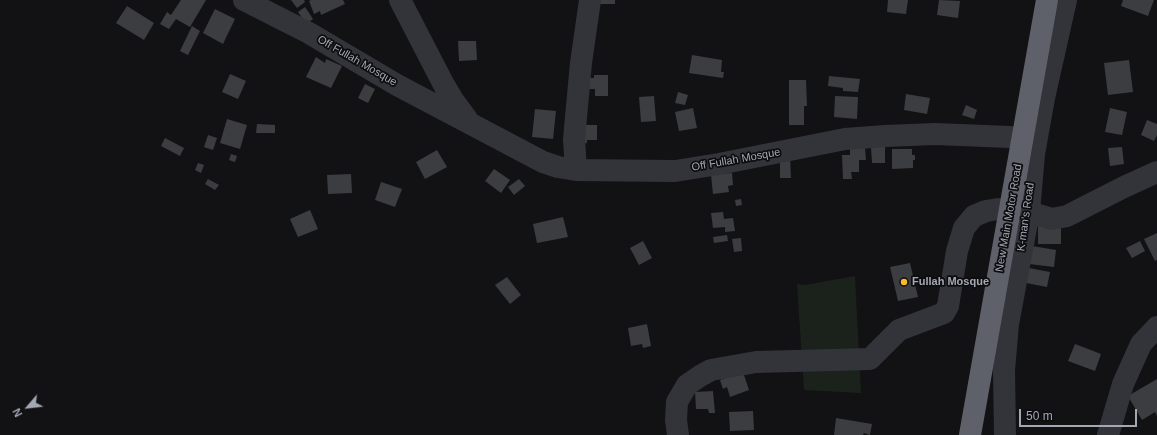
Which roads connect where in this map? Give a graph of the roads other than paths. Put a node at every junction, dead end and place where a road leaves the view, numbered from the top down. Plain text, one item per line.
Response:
1 (244, 0) edge
2 (400, 0) edge
3 (590, 0) edge
4 (1032, 0) edge
5 (1047, 0) edge
6 (1066, 0) edge
7 (1047, 45) junction
8 (471, 123) junction
9 (1010, 137) junction
10 (576, 170) junction
11 (1157, 172) edge
12 (1012, 211) junction
13 (1157, 327) edge
14 (678, 435) edge
15 (956, 435) edge
16 (970, 435) edge
17 (1005, 435) edge
18 (1108, 435) edge

1 - 8 street, Off Fullah Mosque
2 - 8 street, Off Fullah Mosque
3 - 10 street
4 - 9 highway, New Main Motor Road
5 - 7 highway, New Main Motor Road
6 - 7 street
7 - 12 highway, New Main Motor Road
8 - 10 street, Off Fullah Mosque
9 - 10 street, Off Fullah Mosque
9 - 12 highway, New Main Motor Road
11 - 12 street
12 - 14 street
12 - 15 highway, New Main Motor Road
12 - 16 highway, New Main Motor Road
12 - 17 street, K-man's Road
13 - 18 street

